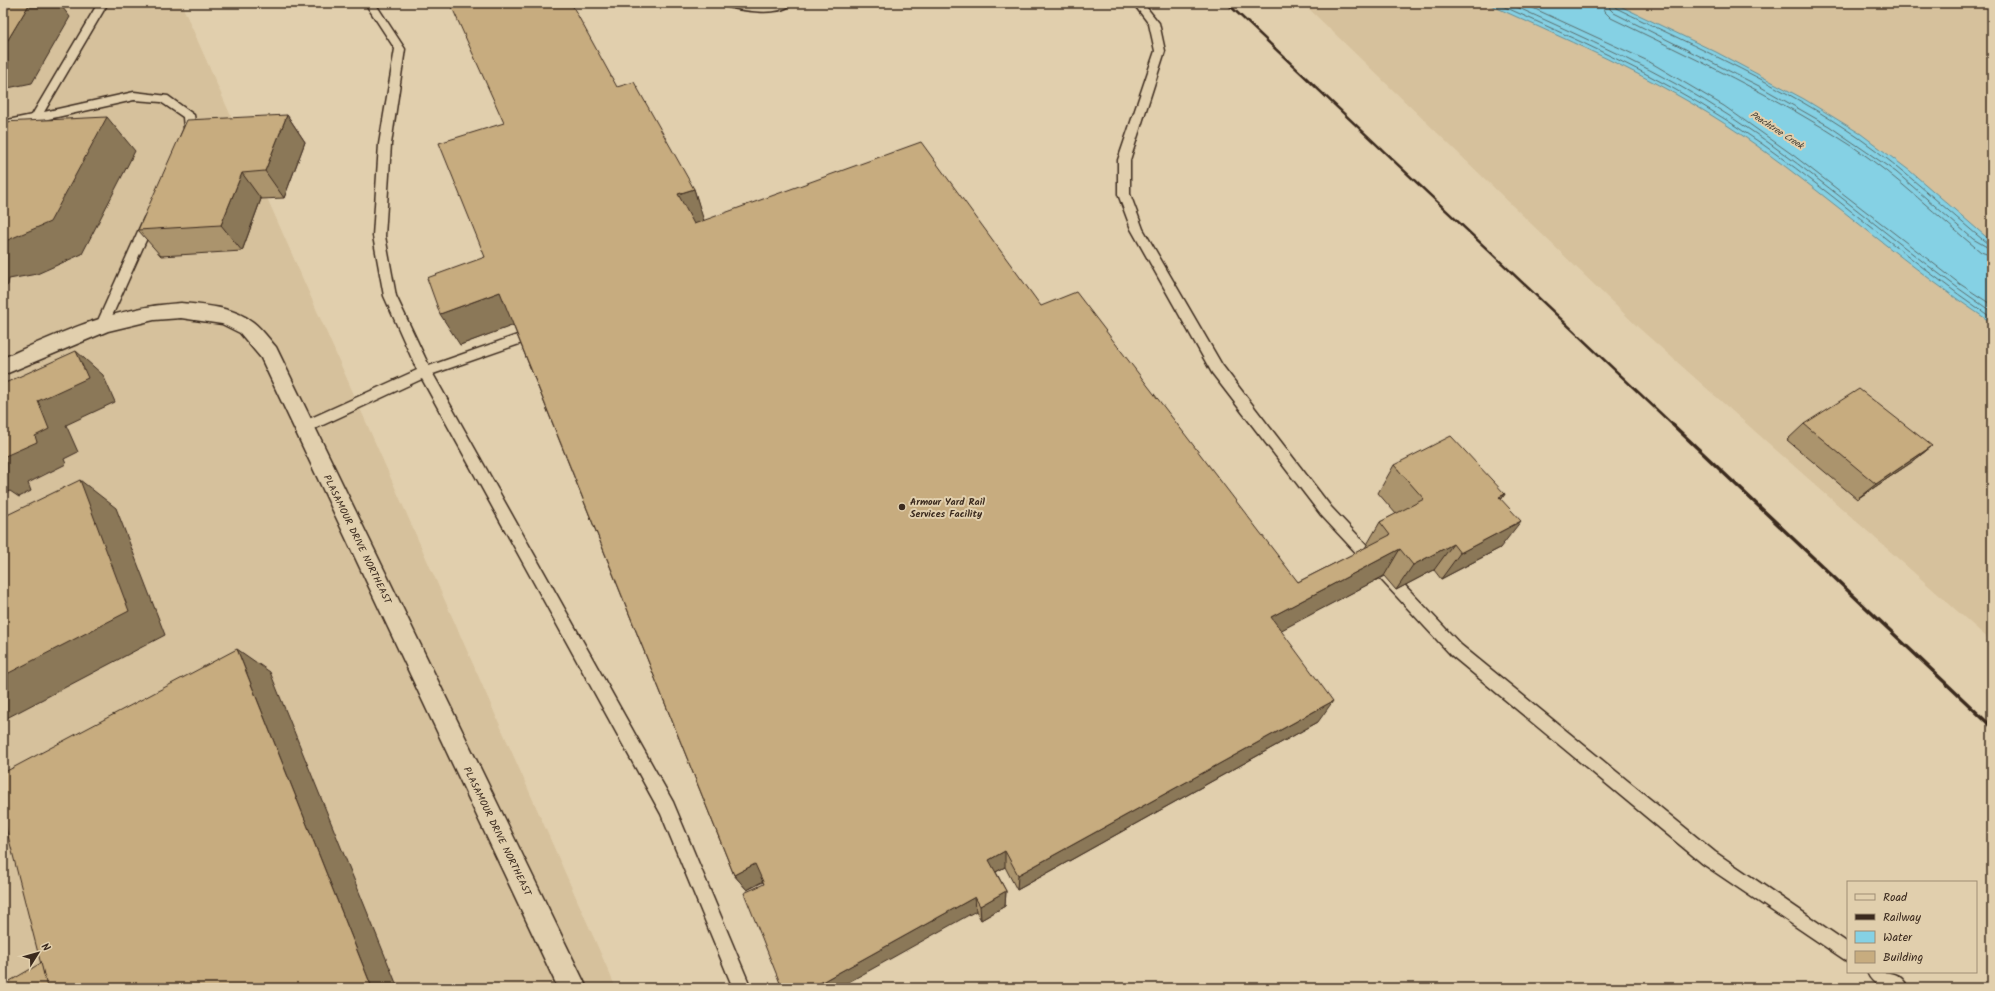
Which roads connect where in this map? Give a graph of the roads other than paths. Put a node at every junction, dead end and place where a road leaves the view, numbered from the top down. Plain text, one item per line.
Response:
1 (103, 3) edge
2 (370, 3) edge
3 (725, 3) edge
4 (788, 3) edge
5 (1138, 3) edge
6 (36, 117) junction
7 (3, 125) edge
8 (180, 151) edge
9 (154, 208) edge
10 (102, 325) junction
11 (523, 338) edge
12 (3, 367) edge
13 (425, 372) junction
14 (305, 427) junction
15 (1847, 952) edge
16 (1877, 973) edge
17 (573, 988) edge
18 (742, 988) edge
19 (1899, 988) edge

1 - 6 lane
2 - 13 lane
3 - 4 lane
5 - 15 lane
6 - 7 lane
6 - 8 lane
9 - 10 lane
10 - 12 street, PLASAMOUR DRIVE NORTHEAST
10 - 14 street, PLASAMOUR DRIVE NORTHEAST
11 - 13 lane
13 - 14 lane
13 - 18 lane
14 - 17 street, PLASAMOUR DRIVE NORTHEAST
16 - 19 lane

